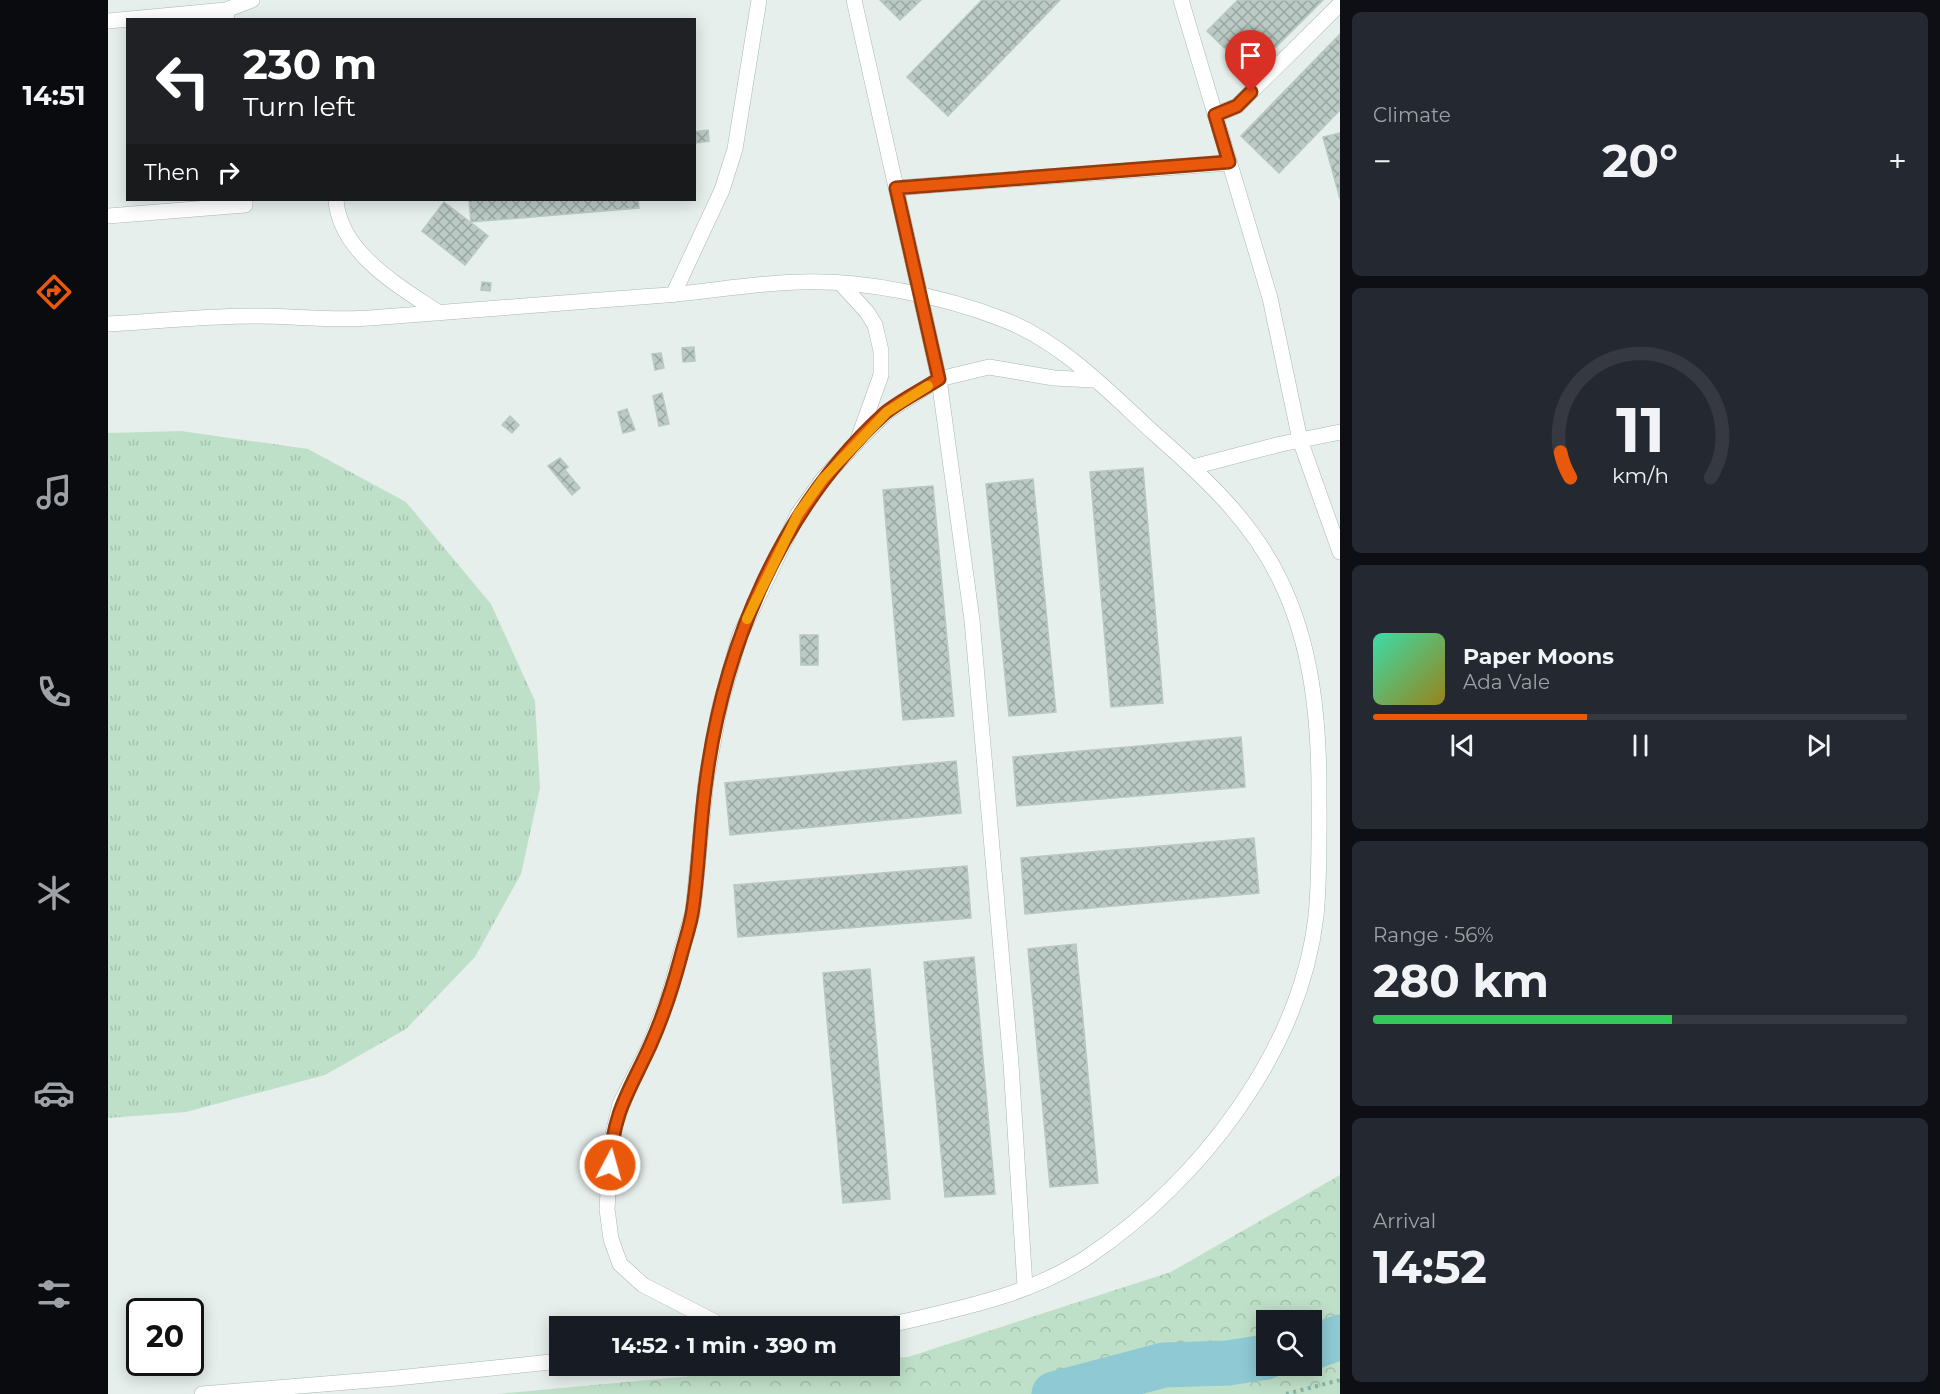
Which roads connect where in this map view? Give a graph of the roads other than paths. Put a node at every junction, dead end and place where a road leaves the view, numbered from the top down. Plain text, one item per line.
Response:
1 (252, 0) edge
2 (759, 0) edge
3 (854, 0) edge
4 (1183, 1) edge
5 (1340, 4) edge
6 (200, 6) edge
7 (226, 14) edge
8 (126, 18) edge
9 (126, 18) edge
10 (108, 21) edge
11 (1215, 115) junction
12 (1229, 162) junction
13 (896, 188) junction
14 (245, 201) edge
15 (336, 201) edge
16 (108, 216) edge
17 (842, 285) junction
18 (673, 295) junction
19 (919, 297) junction
20 (439, 313) junction
21 (108, 324) edge
22 (939, 379) junction
23 (1093, 380) junction
24 (1340, 432) edge
25 (1300, 440) junction
26 (857, 442) junction
27 (1193, 467) junction
28 (1340, 552) edge
29 (1025, 1287) junction
30 (703, 1316) edge
31 (900, 1322) edge
32 (549, 1362) edge
33 (202, 1394) edge

1 - 7 lane
2 - 18 lane
3 - 13 lane
4 - 11 lane
5 - 11 lane
6 - 7 lane
6 - 8 lane
9 - 10 lane
11 - 12 lane
12 - 13 lane
12 - 25 lane
13 - 19 lane
14 - 16 lane
15 - 20 lane
17 - 18 lane
17 - 19 lane
17 - 26 lane
18 - 20 lane
19 - 22 lane
19 - 23 lane
20 - 21 lane
22 - 23 lane
22 - 26 lane
22 - 29 lane
23 - 27 lane
24 - 25 lane
25 - 27 lane
25 - 28 lane
26 - 30 lane
27 - 29 lane
29 - 31 lane
32 - 33 lane

